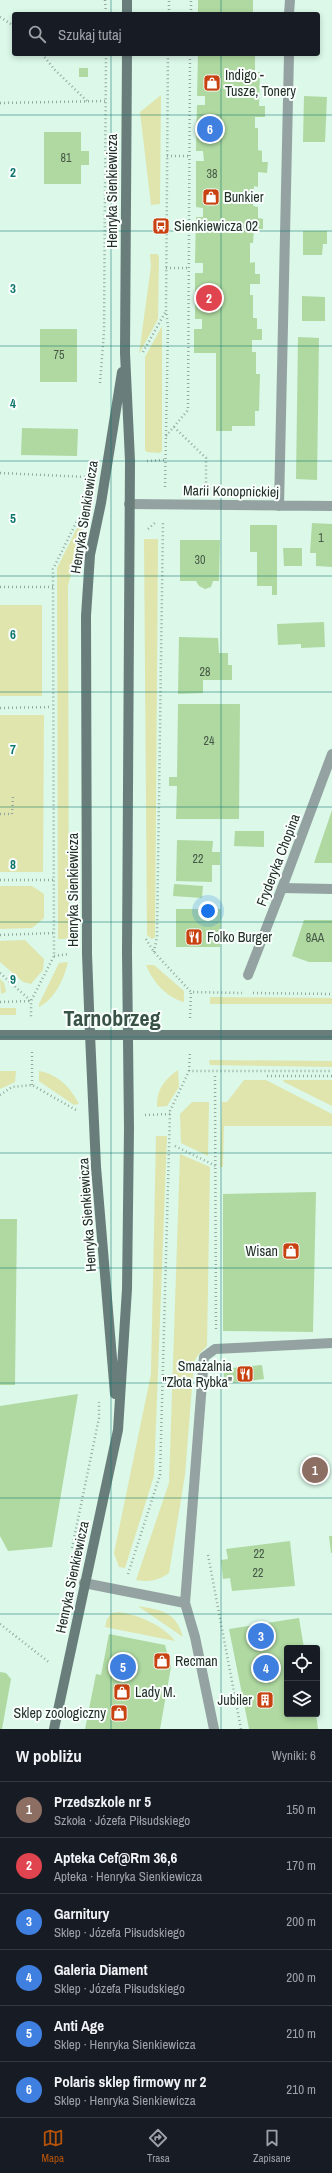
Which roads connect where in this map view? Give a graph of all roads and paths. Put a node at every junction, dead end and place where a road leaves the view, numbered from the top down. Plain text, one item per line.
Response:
1 (105, 0) edge
2 (127, 0) edge
3 (169, 0) edge
4 (191, 0) edge
5 (290, 0) edge
6 (106, 12) edge
7 (127, 12) edge
8 (169, 12) edge
9 (191, 12) edge
10 (289, 12) edge
11 (0, 17) edge
12 (12, 25) edge
13 (44, 56) edge
14 (106, 56) edge
15 (127, 56) edge
16 (168, 56) edge
17 (190, 56) edge
18 (289, 56) edge
19 (87, 101) junction
20 (106, 101) junction
21 (0, 103) edge
22 (167, 156) junction
23 (190, 156) junction
24 (166, 268) junction
25 (189, 268) junction
26 (125, 353) junction
27 (100, 384) dead end
28 (174, 427) junction
29 (166, 437) junction
30 (165, 460) junction
31 (141, 461) dead end
32 (0, 473) edge
33 (92, 478) dead end
34 (206, 491) dead end
35 (165, 492) dead end
36 (129, 504) junction
37 (279, 506) junction
38 (332, 506) edge
39 (81, 512) dead end
40 (163, 517) dead end
41 (0, 587) edge
42 (53, 588) junction
43 (52, 707) junction
44 (0, 708) edge
45 (332, 754) edge
46 (13, 796) dead end
47 (0, 814) edge
48 (0, 880) edge
49 (53, 880) junction
50 (282, 888) junction
51 (332, 889) edge
52 (53, 933) junction
53 (0, 935) edge
54 (147, 952) dead end
55 (70, 954) dead end
56 (54, 956) junction
57 (0, 973) edge
58 (248, 975) dead end
59 (191, 992) dead end
60 (30, 1001) junction
61 (0, 1002) edge
62 (190, 1006) dead end
63 (31, 1014) dead end
64 (90, 1034) junction
65 (129, 1034) junction
66 (0, 1035) edge
67 (332, 1035) edge
68 (189, 1060) dead end
69 (32, 1070) dead end
70 (189, 1071) junction
71 (332, 1071) edge
72 (267, 1076) dead end
73 (332, 1076) edge
74 (32, 1085) junction
75 (0, 1095) edge
76 (81, 1113) dead end
77 (154, 1114) dead end
78 (170, 1114) junction
79 (175, 1146) dead end
80 (216, 1166) dead end
81 (332, 1343) edge
82 (99, 1394) dead end
83 (118, 1430) junction
84 (71, 1555) dead end
85 (84, 1583) junction
86 (122, 1590) junction
87 (185, 1603) junction
88 (0, 1624) edge
89 (51, 1655) dead end
90 (49, 1662) junction
91 (65, 1674) junction
92 (54, 1729) edge
93 (214, 1729) edge

1 - 6 path
2 - 7 street
3 - 8 path
4 - 9 path
5 - 10 street
11 - 12 path
13 - 19 path
14 - 20 path
15 - 26 street, Henryka Sienkiewicza
16 - 22 path
17 - 23 path
18 - 37 street
19 - 20 path
19 - 21 path
20 - 27 path
22 - 23 path
22 - 24 path
23 - 25 path
24 - 25 path
24 - 29 path
25 - 28 path
26 - 36 street, Henryka Sienkiewicza
26 - 64 street, Henryka Sienkiewicza
28 - 29 path
28 - 34 path
29 - 30 path
30 - 31 path
30 - 35 path
32 - 33 path
36 - 37 street, Marii Konopnickiej
36 - 65 street, Henryka Sienkiewicza
37 - 38 street, Marii Konopnickiej
39 - 42 path
40 - 54 path
41 - 42 path
42 - 43 path
43 - 44 path
43 - 49 path
45 - 50 street, Fryderyka Chopina
46 - 47 path
48 - 49 path
49 - 52 path
50 - 51 street
50 - 58 street, Fryderyka Chopina
52 - 53 path
52 - 56 path
55 - 56 path
56 - 60 path
57 - 60 path
59 - 62 path
60 - 61 path
60 - 63 path
64 - 65 street
64 - 66 street
64 - 83 street, Henryka Sienkiewicza
65 - 67 street
65 - 83 street, Henryka Sienkiewicza
68 - 70 path
69 - 74 path
70 - 71 path
70 - 78 path
72 - 73 path
74 - 75 path
74 - 76 path
77 - 78 path
78 - 86 path
79 - 80 path
81 - 87 street
82 - 84 path
83 - 85 street, Henryka Sienkiewicza
85 - 86 street
85 - 91 street, Henryka Sienkiewicza
86 - 87 street
87 - 93 street
88 - 90 path
89 - 90 path
90 - 91 path
91 - 92 street, Henryka Sienkiewicza

